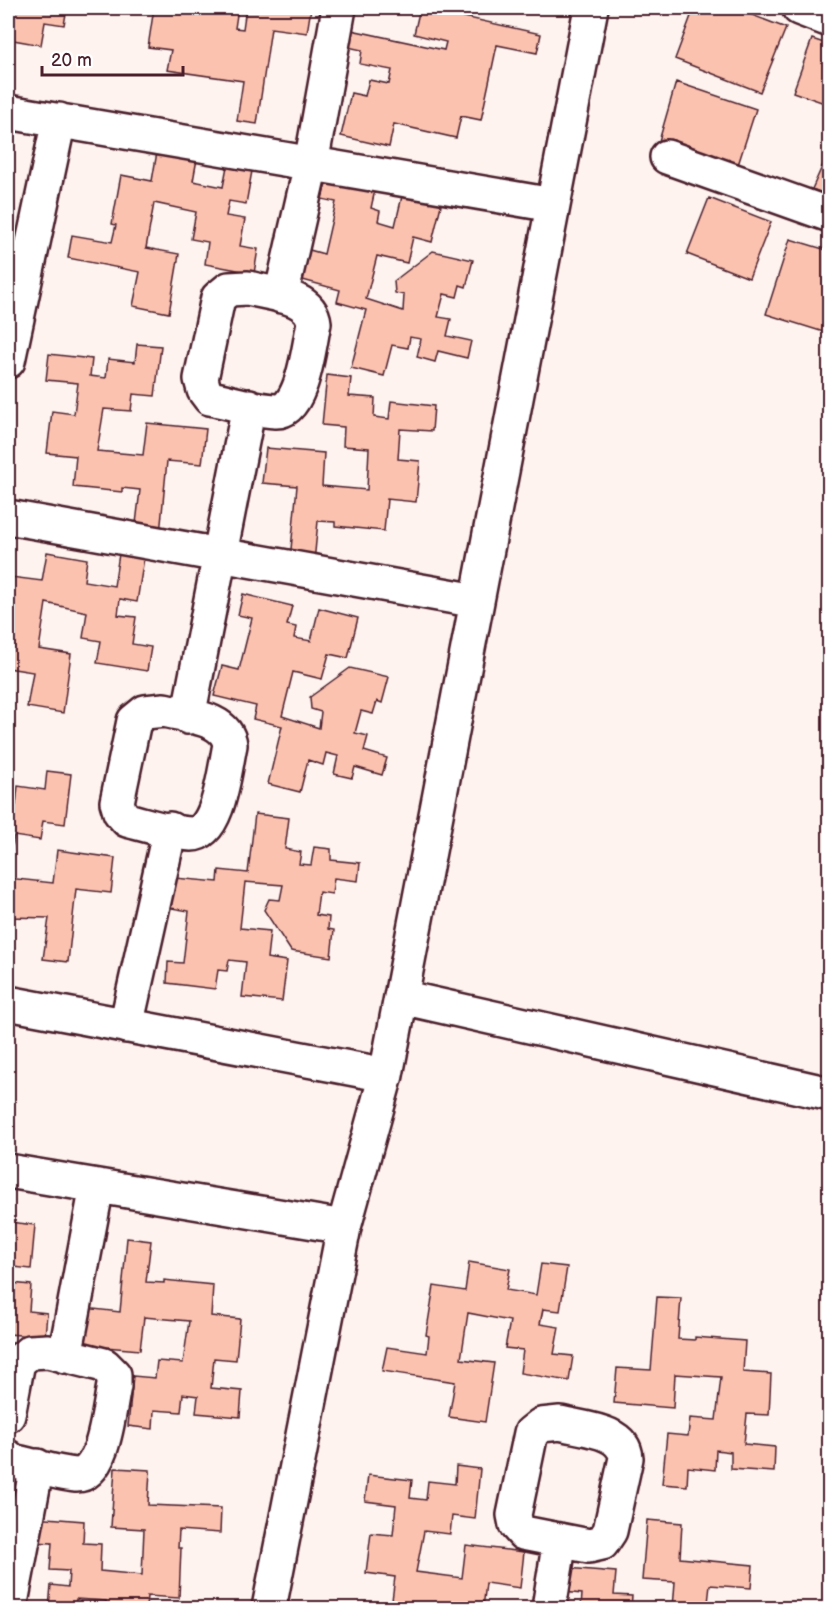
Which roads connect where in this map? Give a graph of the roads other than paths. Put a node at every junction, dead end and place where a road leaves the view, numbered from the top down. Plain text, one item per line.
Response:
1 (339, 8) edge
2 (591, 8) edge
3 (799, 8) edge
4 (830, 20) edge
5 (8, 112) edge
6 (58, 120) junction
7 (667, 157) dead end
8 (311, 164) junction
9 (553, 205) junction
10 (830, 215) edge
11 (281, 296) junction
12 (8, 362) edge
13 (249, 406) junction
14 (8, 517) edge
15 (222, 556) junction
16 (477, 601) junction
17 (188, 717) junction
18 (170, 829) junction
19 (401, 997) junction
20 (8, 1004) edge
21 (126, 1026) junction
22 (386, 1075) junction
23 (830, 1094) edge
24 (8, 1171) edge
25 (97, 1186) junction
26 (344, 1227) junction
27 (65, 1356) junction
28 (8, 1415) edge
29 (22, 1462) edge
30 (560, 1540) dead end
31 (10, 1608) edge
32 (269, 1608) edge
33 (549, 1608) edge

1 - 8 street
2 - 9 street
3 - 4 street
5 - 6 street
6 - 8 street
6 - 12 street
7 - 10 street
8 - 9 street
8 - 11 street
9 - 16 street
11 - 13 street
11 - 13 street
13 - 15 street
14 - 15 street
15 - 16 street
15 - 17 street
16 - 19 street
17 - 18 street
17 - 18 street
18 - 21 street
19 - 22 street
19 - 23 street
20 - 21 street
21 - 22 street
22 - 26 street
24 - 25 street
25 - 26 street
25 - 27 street
26 - 32 street
27 - 28 street
27 - 29 street
29 - 31 street
30 - 33 street

